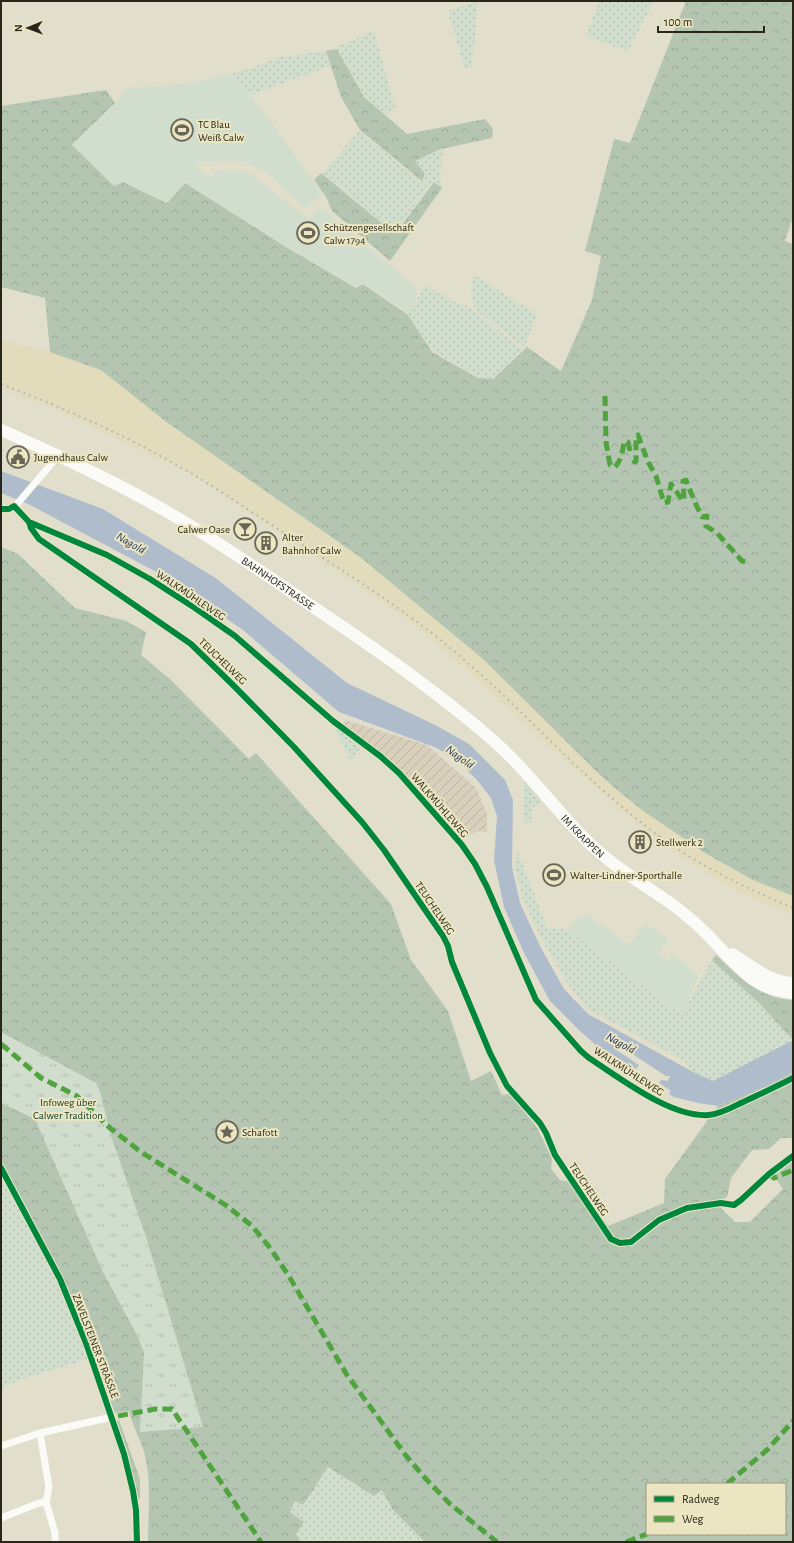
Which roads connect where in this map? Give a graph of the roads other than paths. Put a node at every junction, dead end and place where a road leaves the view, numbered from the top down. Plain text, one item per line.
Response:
1 (1, 430) edge
2 (59, 455) junction
3 (16, 505) junction
4 (1, 509) edge
5 (29, 522) junction
6 (528, 776) joint
7 (721, 948) junction
8 (793, 983) edge
9 (793, 994) edge
10 (793, 1078) edge
11 (793, 1156) edge
12 (1, 1168) edge
13 (112, 1417) junction
14 (40, 1433) junction
15 (1, 1446) edge
16 (46, 1502) junction
17 (1, 1518) edge
18 (55, 1542) edge
19 (137, 1542) edge

1 - 2 main road, BAHNHOFSTRASSE
2 - 3 street
2 - 6 main road, BAHNHOFSTRASSE
3 - 4 street
3 - 5 street, WALKMÜHLEWEG
5 - 10 street, WALKMÜHLEWEG
5 - 11 street, TEUCHELWEG
6 - 7 main road, IM KRAPPEN
7 - 8 main road, IM KRAPPEN
7 - 9 main road, IM KRAPPEN
12 - 13 street, ZAVELSTEINER STRÄSSLE
13 - 14 street
13 - 19 street, ZAVELSTEINER STRÄSSLE
14 - 15 street
14 - 16 street
16 - 17 street
16 - 18 street

